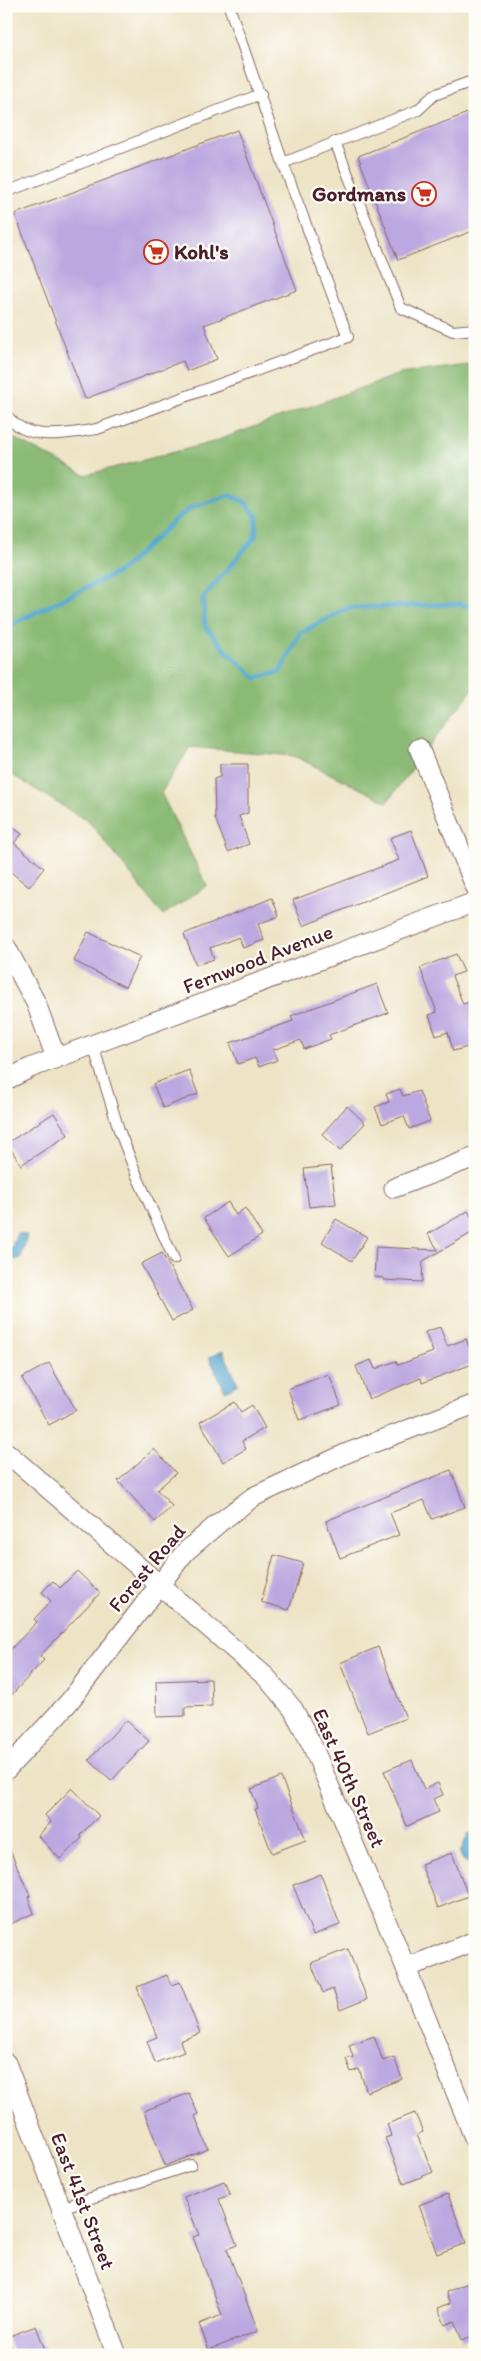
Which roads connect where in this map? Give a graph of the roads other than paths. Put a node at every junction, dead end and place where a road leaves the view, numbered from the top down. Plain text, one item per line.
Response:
1 (229, 6) edge
2 (475, 80) edge
3 (261, 94) junction
4 (335, 142) junction
5 (283, 163) junction
6 (6, 192) edge
7 (475, 329) edge
8 (6, 414) edge
9 (419, 748) dead end
10 (475, 886) edge
11 (475, 902) edge
12 (6, 947) edge
13 (94, 1045) junction
14 (56, 1058) junction
15 (6, 1080) edge
16 (475, 1157) edge
17 (394, 1188) dead end
18 (174, 1259) dead end
19 (475, 1404) edge
20 (6, 1452) edge
21 (159, 1585) junction
22 (6, 1770) edge
23 (475, 1941) edge
24 (406, 1968) junction
25 (6, 2064) edge
26 (475, 2140) edge
27 (191, 2165) dead end
28 (62, 2208) junction
29 (117, 2355) edge

1 - 3 lane
2 - 4 lane
3 - 5 lane
3 - 6 lane
4 - 5 lane
4 - 7 lane
5 - 8 lane
9 - 10 street
11 - 13 street, Fernwood Avenue
12 - 14 street
13 - 14 street, Fernwood Avenue
13 - 18 lane
14 - 15 street
16 - 17 street
19 - 21 street, Forest Road
20 - 21 street, East 40th Street
21 - 22 street, Forest Road
21 - 24 street, East 40th Street
23 - 24 street
24 - 26 street, East 40th Street
25 - 28 street, East 41st Street
27 - 28 lane
28 - 29 street, East 41st Street

